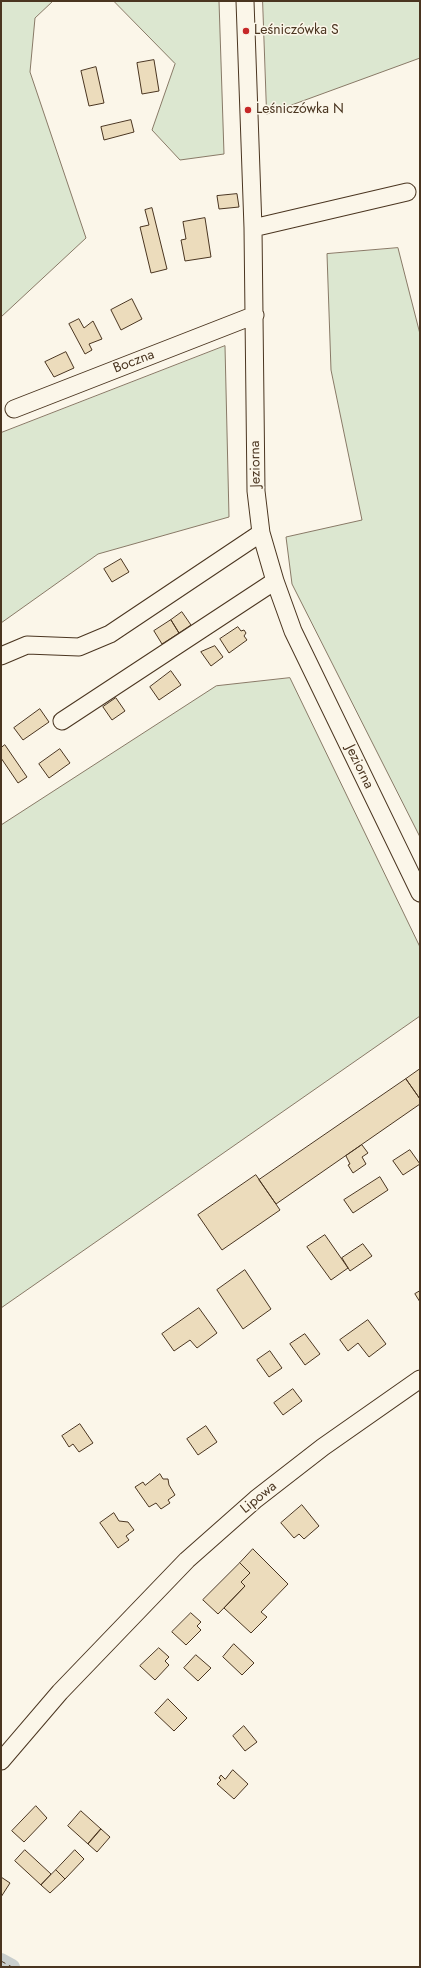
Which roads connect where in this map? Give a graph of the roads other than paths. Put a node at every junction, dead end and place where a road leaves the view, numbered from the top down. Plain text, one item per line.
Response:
1 (245, 1) edge
2 (407, 192) dead end
3 (253, 228) junction
4 (255, 316) junction
5 (14, 409) dead end
6 (261, 533) junction
7 (275, 581) junction
8 (1, 656) edge
9 (62, 721) dead end
10 (420, 893) edge
11 (420, 1379) edge
12 (1, 1761) edge

1 - 3 street, Jeziorna
2 - 3 street
3 - 4 street, Jeziorna
4 - 5 street, Boczna
4 - 6 street, Jeziorna
6 - 7 street, Jeziorna
6 - 8 street
7 - 9 street
7 - 10 street, Jeziorna
11 - 12 street, Lipowa

